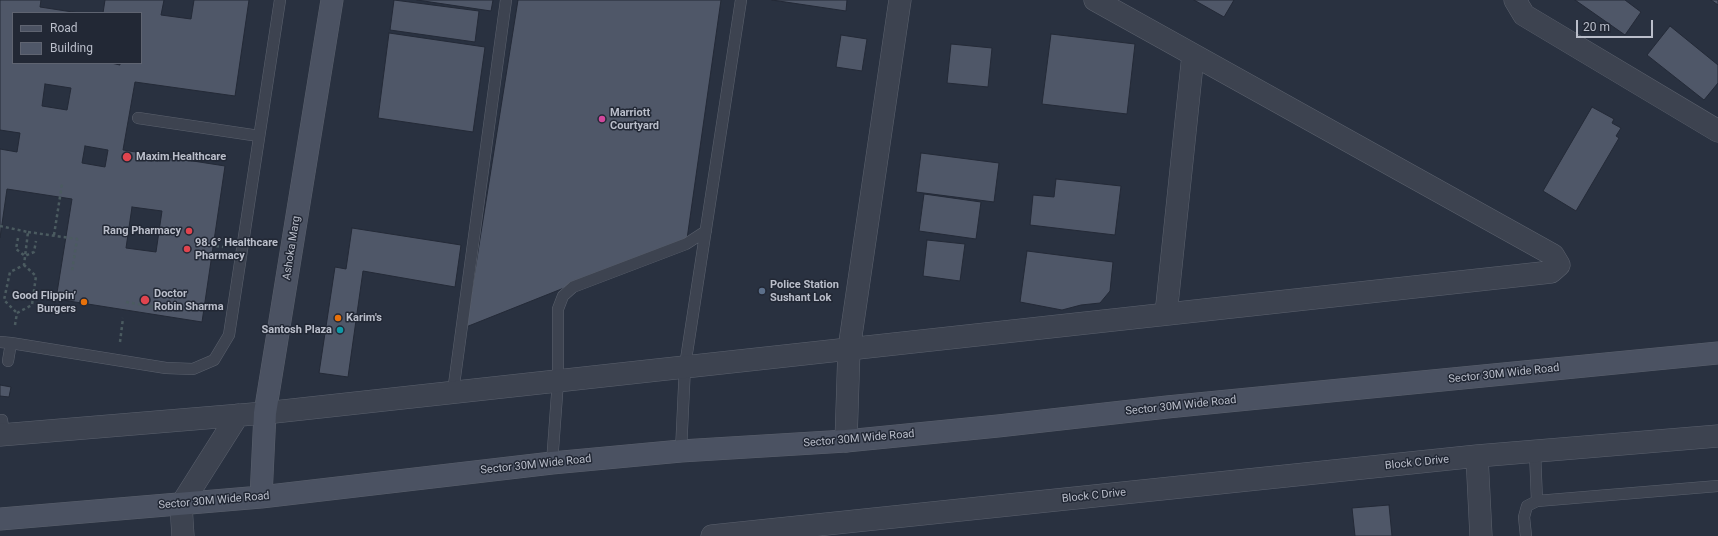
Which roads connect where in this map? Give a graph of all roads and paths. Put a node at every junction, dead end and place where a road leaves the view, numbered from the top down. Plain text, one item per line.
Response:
1 (280, 0) edge
2 (332, 0) edge
3 (506, 0) edge
4 (741, 0) edge
5 (900, 0) edge
6 (1094, 0) edge
7 (1515, 0) edge
8 (1193, 54) junction
9 (138, 118) dead end
10 (1718, 130) edge
11 (259, 136) junction
12 (62, 184) dead end
13 (0, 226) edge
14 (706, 231) junction
15 (28, 232) junction
16 (54, 235) junction
17 (18, 238) dead end
18 (36, 241) dead end
19 (216, 246) dead end
20 (226, 247) dead end
21 (25, 256) junction
22 (24, 265) junction
23 (72, 271) dead end
24 (126, 302) dead end
25 (172, 310) dead end
26 (17, 313) junction
27 (1166, 314) junction
28 (123, 318) dead end
29 (15, 327) dead end
30 (6, 342) edge
31 (119, 343) dead end
32 (849, 349) junction
33 (1718, 353) edge
34 (8, 361) dead end
35 (685, 366) junction
36 (558, 380) junction
37 (453, 392) junction
38 (265, 413) junction
39 (238, 415) junction
40 (2, 430) edge
41 (1718, 436) edge
42 (846, 441) junction
43 (681, 451) junction
44 (1535, 452) junction
45 (1477, 456) junction
46 (552, 463) junction
47 (1718, 486) edge
48 (261, 497) junction
49 (1537, 501) junction
50 (181, 505) junction
51 (0, 519) edge
52 (183, 536) edge
53 (712, 536) edge
54 (1481, 536) edge
55 (1526, 536) edge

1 - 11 lane
2 - 38 main road, Ashoka Marg
3 - 37 lane
4 - 14 lane
5 - 32 street
6 - 8 street
7 - 10 street
8 - 27 street
8 - 27 street
9 - 11 lane
11 - 30 lane
12 - 16 path
13 - 15 path
14 - 35 lane
14 - 36 lane
15 - 16 path
15 - 21 path
16 - 23 path
17 - 21 path
18 - 21 path
19 - 20 path
21 - 22 path
22 - 26 path
22 - 26 path
24 - 25 path
26 - 29 path
27 - 32 street
28 - 31 path
30 - 34 lane
32 - 35 street
32 - 42 street
33 - 42 main road, Sector 30M Wide Road
35 - 36 street
35 - 43 lane
36 - 37 street
36 - 46 lane
37 - 38 street
38 - 39 street
38 - 48 main road, Ashoka Marg
39 - 40 street
39 - 50 street
41 - 44 street, Block C Drive
42 - 43 main road, Sector 30M Wide Road
43 - 46 main road, Sector 30M Wide Road
44 - 45 street, Block C Drive
44 - 49 lane
45 - 53 street, Block C Drive
45 - 54 street
46 - 48 main road, Sector 30M Wide Road
47 - 49 lane
48 - 50 main road, Sector 30M Wide Road
49 - 55 lane
50 - 51 main road, Sector 30M Wide Road
50 - 52 street

